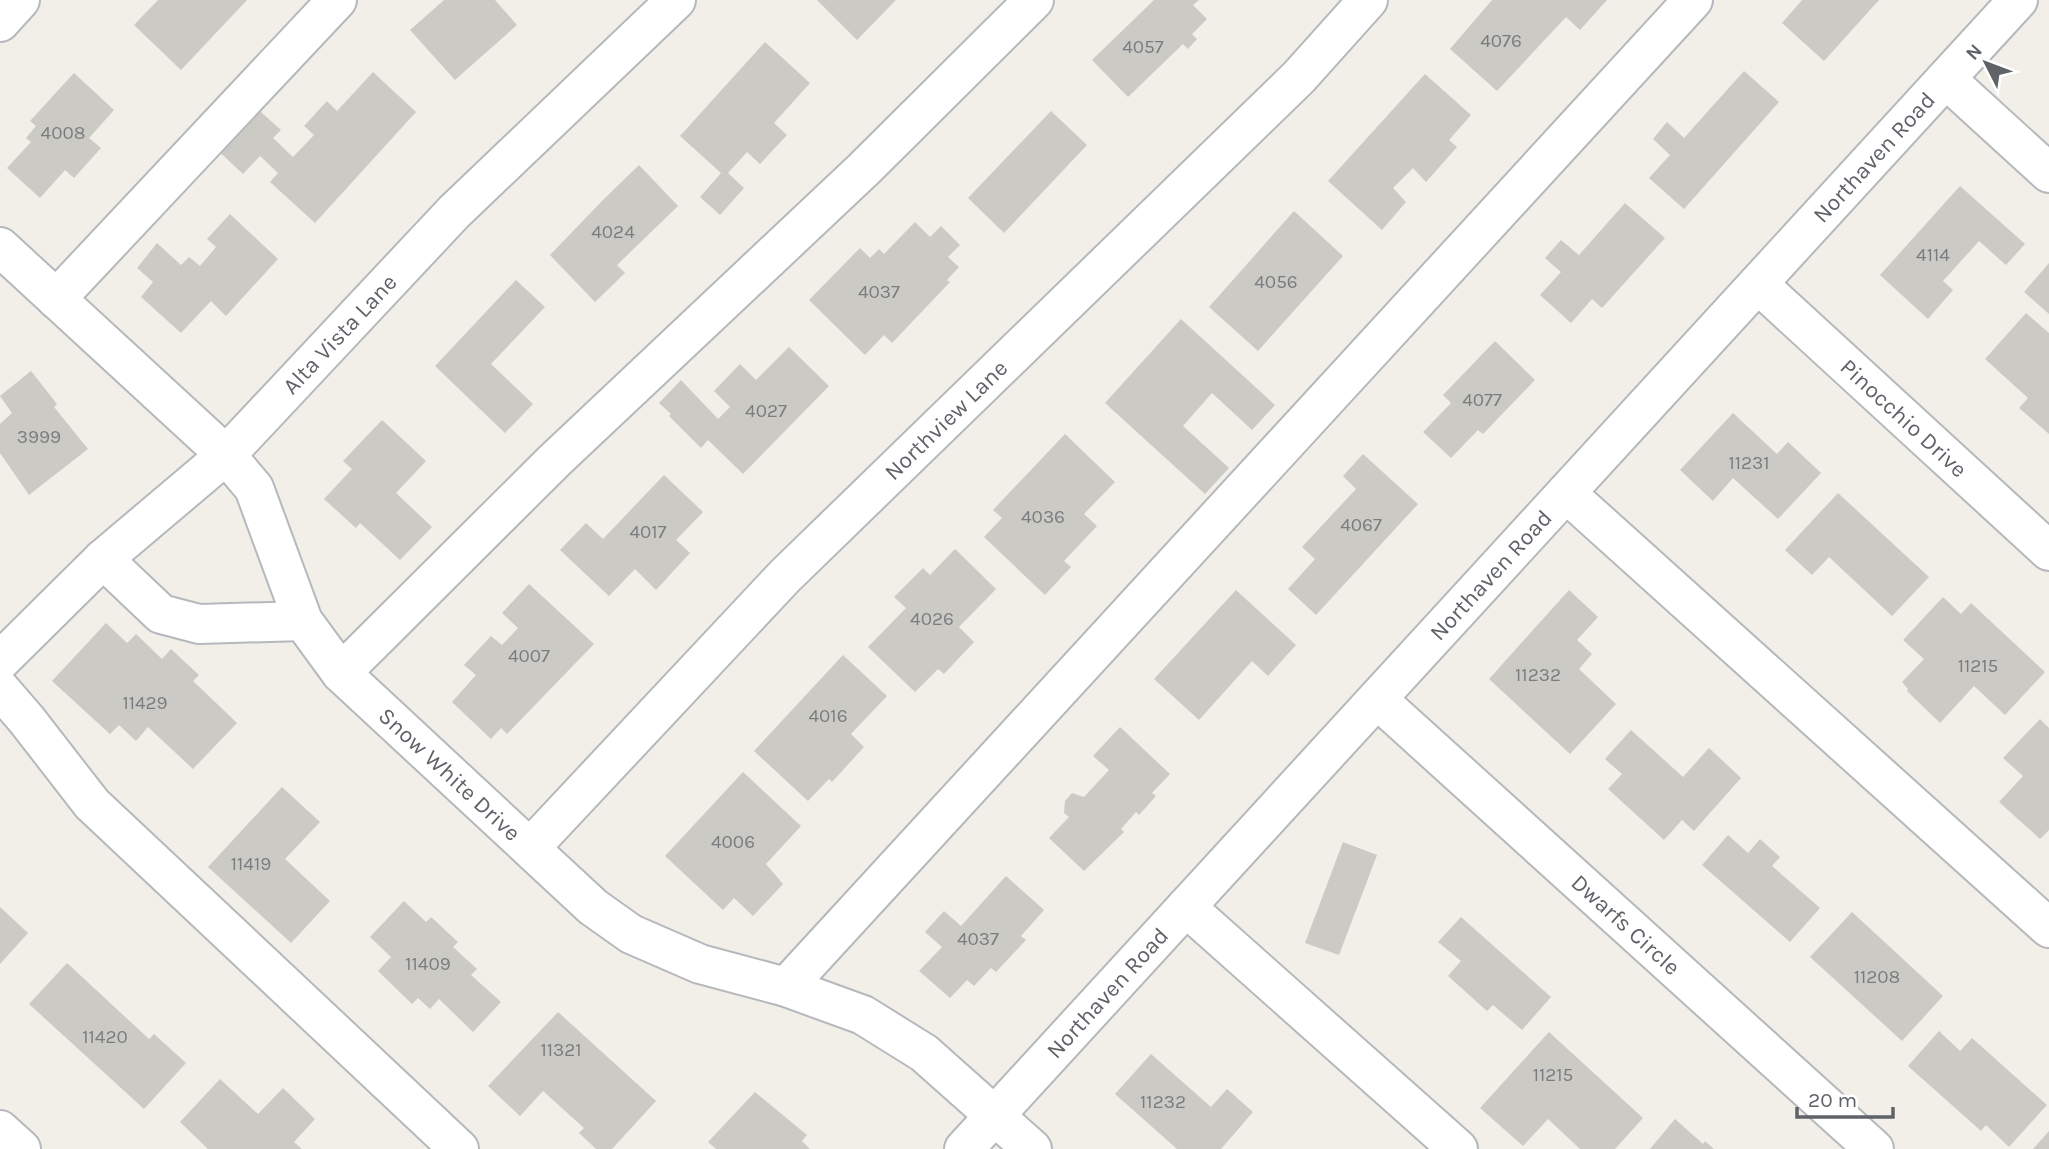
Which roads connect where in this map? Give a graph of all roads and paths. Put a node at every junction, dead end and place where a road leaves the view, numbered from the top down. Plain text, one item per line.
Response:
1 (20, 0) edge
2 (337, 0) edge
3 (676, 0) edge
4 (1034, 0) edge
5 (1368, 0) edge
6 (1692, 0) edge
7 (2018, 0) edge
8 (0, 22) edge
9 (1946, 79) junction
10 (2049, 173) edge
11 (8, 270) edge
12 (1758, 284) junction
13 (57, 299) junction
14 (226, 455) junction
15 (1566, 494) junction
16 (2049, 551) edge
17 (103, 559) junction
18 (303, 621) junction
19 (0, 661) edge
20 (341, 673) junction
21 (0, 689) edge
22 (1377, 699) junction
23 (530, 848) junction
24 (1186, 907) junction
25 (2049, 929) edge
26 (786, 987) junction
27 (995, 1115) junction
28 (0, 1130) edge
29 (21, 1149) edge
30 (459, 1149) edge
31 (964, 1149) edge
32 (1032, 1149) edge
33 (1458, 1149) edge
34 (1874, 1149) edge

1 - 8 street
2 - 13 street
3 - 14 street, Alta Vista Lane
4 - 20 street
5 - 23 street, Northview Lane
6 - 26 street
7 - 9 street, Northaven Road
9 - 10 street
9 - 12 street, Northaven Road
11 - 13 street, Snow White Drive
12 - 15 street, Northaven Road
12 - 16 street, Pinocchio Drive
13 - 14 street, Snow White Drive
14 - 17 street, Alta Vista Lane
14 - 18 street, Snow White Drive
15 - 22 street, Northaven Road
15 - 25 street
17 - 18 street
17 - 19 street, Alta Vista Lane
18 - 20 street, Snow White Drive
20 - 23 street, Snow White Drive
21 - 30 street
22 - 24 street, Northaven Road
22 - 34 street, Dwarfs Circle
23 - 26 street, Snow White Drive
24 - 27 street, Northaven Road
24 - 33 street
26 - 27 street, Snow White Drive
27 - 31 street, Northaven Road
27 - 32 street, Snow White Drive
28 - 29 street

